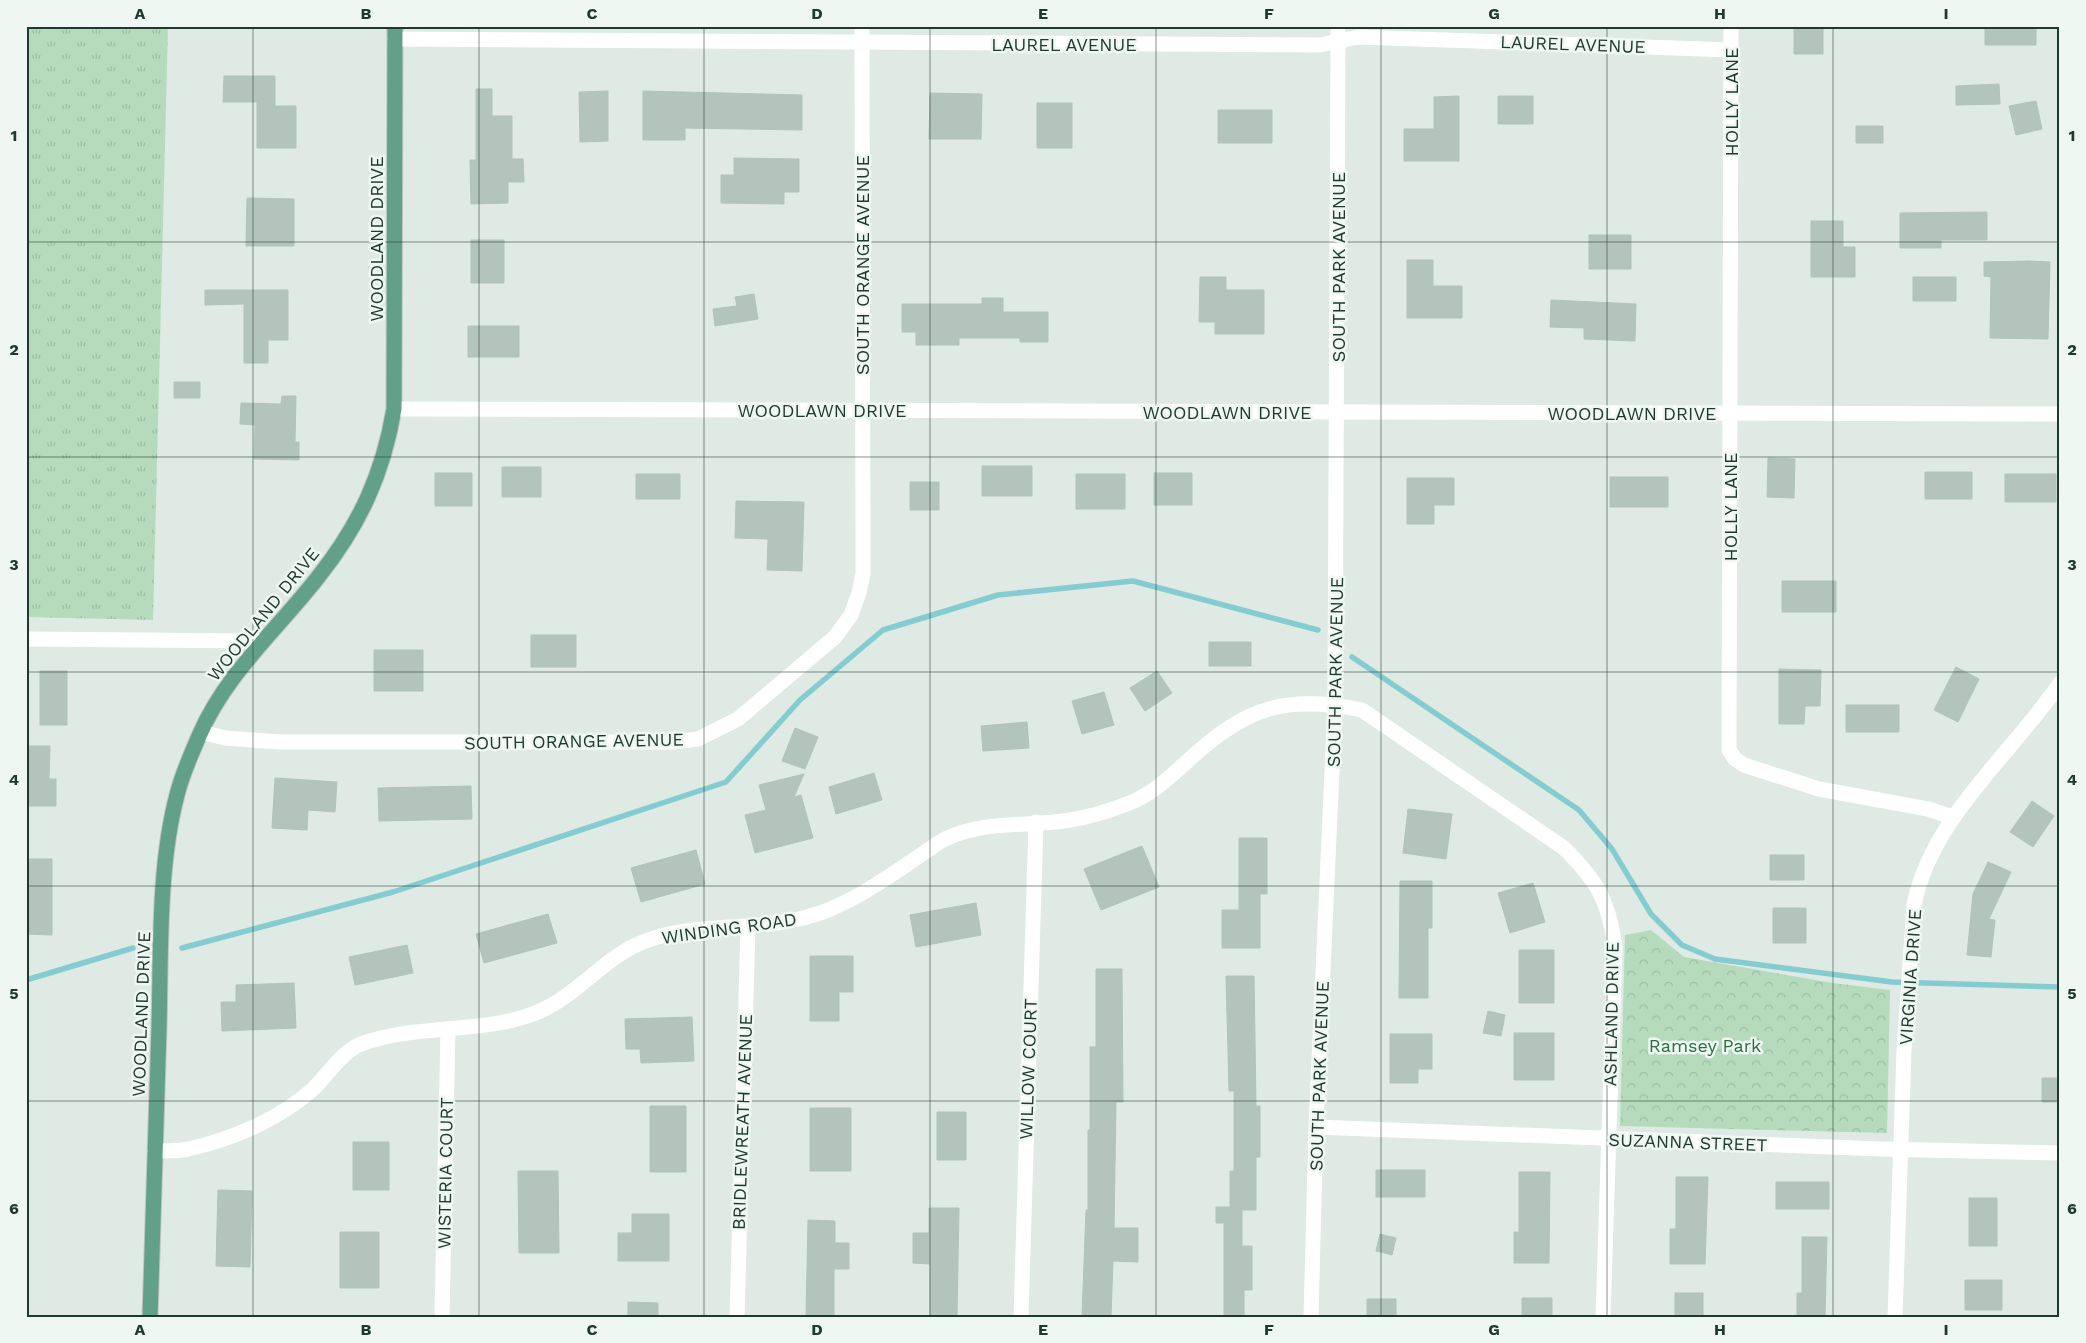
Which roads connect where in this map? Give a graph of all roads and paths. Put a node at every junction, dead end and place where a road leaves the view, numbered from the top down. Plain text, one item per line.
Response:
1 (862, 26) edge
2 (1732, 26) edge
3 (395, 33) edge
4 (1338, 34) edge
5 (862, 42) junction
6 (1731, 50) junction
7 (394, 409) junction
8 (862, 410) junction
9 (1338, 413) junction
10 (1731, 413) junction
11 (2060, 414) edge
12 (26, 639) edge
13 (263, 641) junction
14 (2060, 683) edge
15 (1336, 704) junction
16 (201, 732) junction
17 (1953, 817) junction
18 (1036, 822) junction
19 (748, 927) junction
20 (448, 1029) junction
21 (1316, 1127) junction
22 (1608, 1139) junction
23 (1900, 1150) junction
24 (155, 1151) junction
25 (2060, 1153) edge
26 (150, 1317) edge
27 (442, 1317) edge
28 (737, 1317) edge
29 (1021, 1317) edge
30 (1311, 1317) edge
31 (1603, 1317) edge
32 (1895, 1317) edge

1 - 5 street, SOUTH ORANGE AVENUE
2 - 6 street, HOLLY LANE
3 - 5 street, LAUREL AVENUE
3 - 7 main road, WOODLAND DRIVE
4 - 5 street, LAUREL AVENUE
4 - 6 street, LAUREL AVENUE
4 - 9 street, SOUTH PARK AVENUE
5 - 8 street, SOUTH ORANGE AVENUE
6 - 10 street, HOLLY LANE
7 - 8 street, WOODLAWN DRIVE
7 - 13 main road, WOODLAND DRIVE
8 - 9 street, WOODLAWN DRIVE
8 - 16 street, SOUTH ORANGE AVENUE
9 - 10 street, WOODLAWN DRIVE
9 - 15 street, SOUTH PARK AVENUE
10 - 11 street, WOODLAWN DRIVE
10 - 17 street, HOLLY LANE
12 - 13 street
13 - 16 main road, WOODLAND DRIVE
14 - 17 street, VIRGINIA DRIVE
15 - 18 street, WINDING ROAD
15 - 21 street, SOUTH PARK AVENUE
15 - 22 street, ASHLAND DRIVE
16 - 24 main road, WOODLAND DRIVE
17 - 23 street, VIRGINIA DRIVE
18 - 19 street, WINDING ROAD
18 - 29 street, WILLOW COURT
19 - 20 street, WINDING ROAD
19 - 28 street, BRIDLEWREATH AVENUE
20 - 24 street, WINDING ROAD
20 - 27 street, WISTERIA COURT
21 - 22 street, SUZANNA STREET
21 - 30 street, SOUTH PARK AVENUE
22 - 23 street, SUZANNA STREET
22 - 31 street, ASHLAND DRIVE
23 - 25 street, SUZANNA STREET
23 - 32 street, VIRGINIA DRIVE
24 - 26 main road, WOODLAND DRIVE

